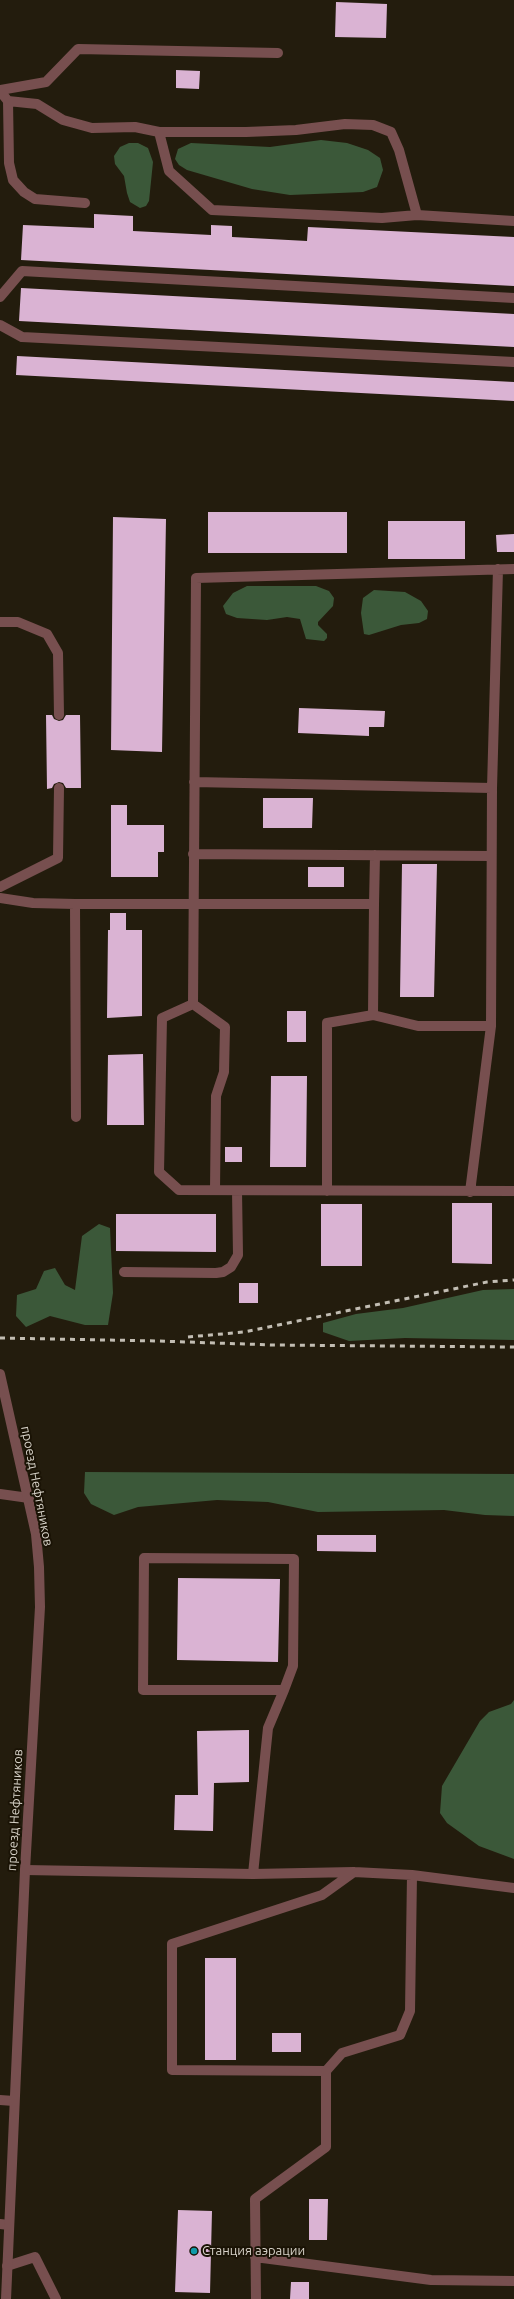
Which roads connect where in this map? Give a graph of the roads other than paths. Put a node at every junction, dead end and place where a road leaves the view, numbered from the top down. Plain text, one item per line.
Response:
1 (278, 52) dead end
2 (0, 91) edge
3 (8, 101) junction
4 (159, 132) junction
5 (85, 203) dead end
6 (417, 215) junction
7 (514, 221) edge
8 (0, 297) edge
9 (514, 298) edge
10 (0, 325) edge
11 (514, 362) edge
12 (498, 569) junction
13 (514, 569) edge
14 (0, 622) edge
15 (59, 715) dead end
16 (194, 782) junction
17 (59, 788) dead end
18 (492, 788) junction
19 (193, 854) junction
20 (375, 855) junction
21 (491, 856) junction
22 (0, 887) edge
23 (0, 898) edge
24 (75, 904) junction
25 (193, 904) junction
26 (374, 904) junction
27 (193, 1004) junction
28 (373, 1015) junction
29 (490, 1026) junction
30 (76, 1117) dead end
31 (215, 1190) junction
32 (237, 1191) junction
33 (327, 1191) junction
34 (514, 1191) edge
35 (470, 1192) junction
36 (124, 1272) dead end
37 (0, 1374) edge
38 (0, 1494) edge
39 (29, 1498) junction
40 (284, 1690) junction
41 (25, 1870) junction
42 (354, 1872) junction
43 (253, 1874) junction
44 (412, 1875) junction
45 (514, 1888) edge
46 (326, 2071) junction
47 (0, 2100) edge
48 (14, 2101) junction
49 (5, 2224) edge
50 (255, 2257) junction
51 (7, 2266) junction
52 (514, 2281) edge
53 (6, 2299) edge
54 (56, 2299) edge
55 (256, 2299) edge

1 - 2 street
2 - 3 street
3 - 4 street
3 - 5 street
4 - 6 street
4 - 6 street
6 - 7 street
8 - 9 street
10 - 11 street
12 - 13 street
12 - 16 street
12 - 18 street
14 - 15 street
16 - 18 street
16 - 19 street
17 - 22 street
18 - 21 street
19 - 20 street
19 - 25 street
20 - 21 street
20 - 26 street
21 - 29 street
23 - 24 street
24 - 25 street
24 - 30 street
25 - 26 street
25 - 27 street
26 - 28 street
27 - 31 street
27 - 31 street
28 - 29 street
28 - 33 street
29 - 35 street
31 - 32 street
32 - 33 street
32 - 36 street
33 - 35 street
34 - 35 street
37 - 39 street, проезд Нефтяников
38 - 39 street
39 - 41 street, проезд Нефтяников
40 - 40 street
40 - 43 street
41 - 43 street
41 - 48 street, проезд Нефтяников
42 - 43 street
42 - 44 street
42 - 46 street
44 - 45 street
44 - 46 street
46 - 50 street
47 - 48 street
48 - 49 street, проезд Нефтяников
49 - 51 street, проезд Нефтяников
50 - 52 street
50 - 55 street
51 - 53 street, проезд Нефтяников
51 - 54 street

